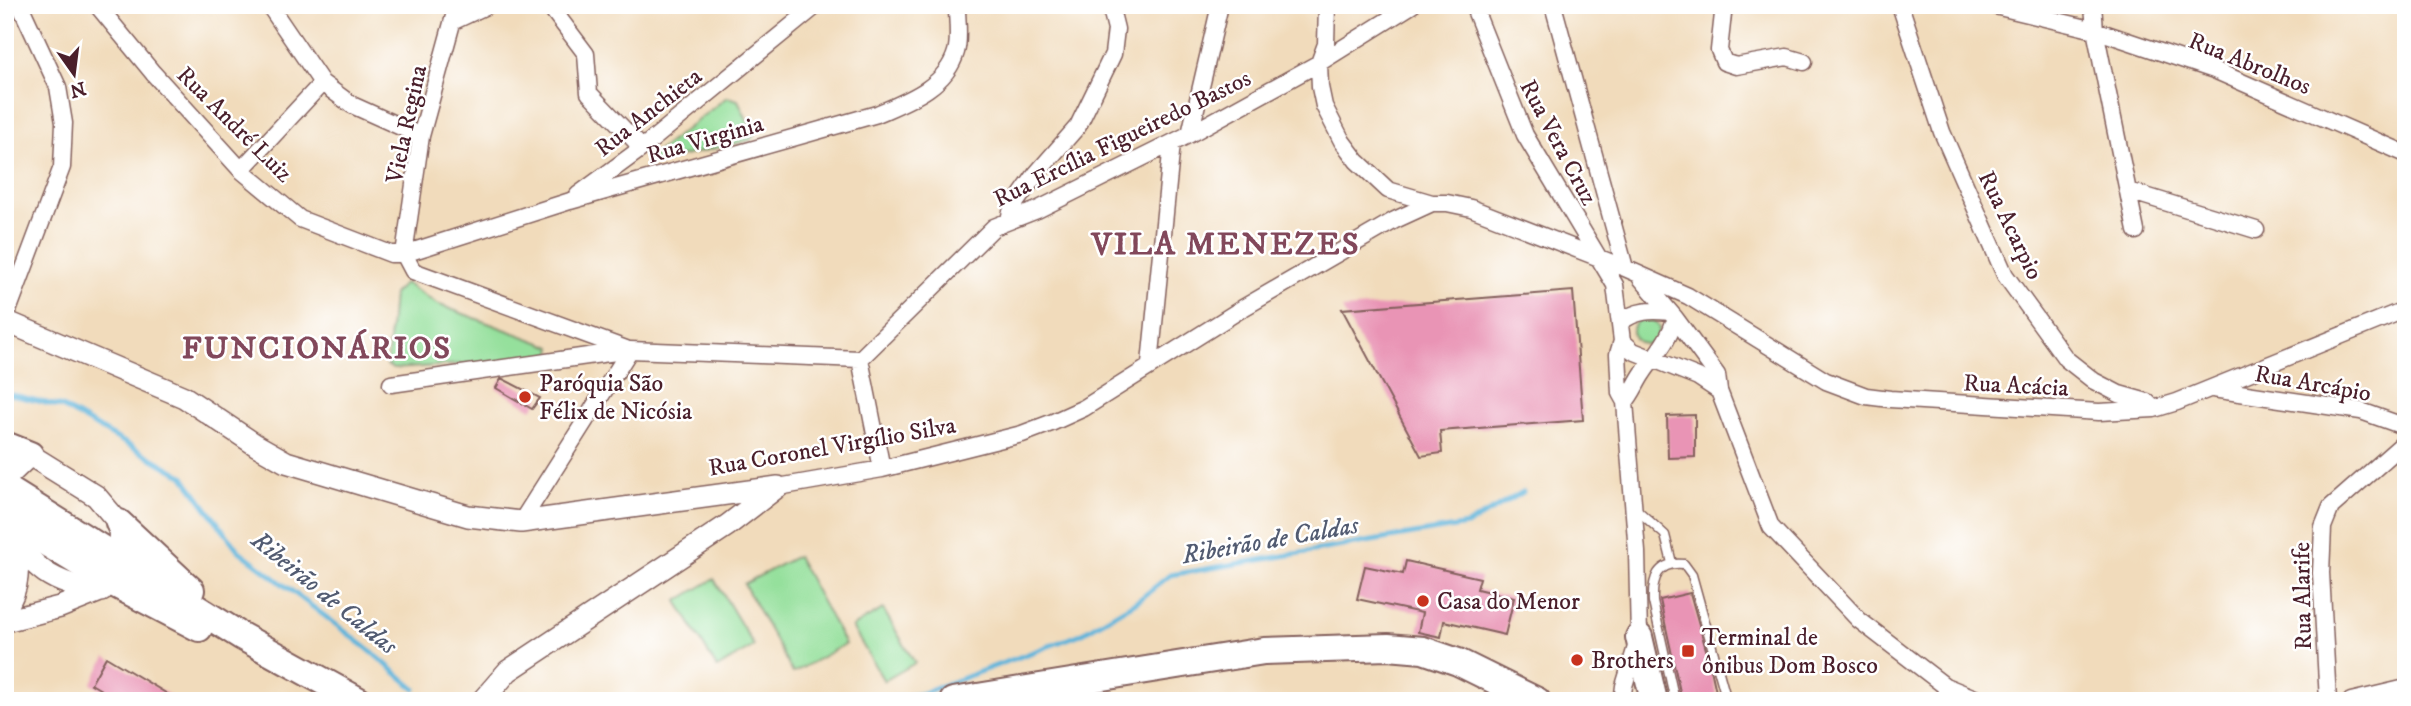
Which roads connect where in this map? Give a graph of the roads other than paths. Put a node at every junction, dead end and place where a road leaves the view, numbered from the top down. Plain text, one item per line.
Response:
1 (20, 5) edge
2 (97, 5) edge
3 (269, 5) edge
4 (488, 5) edge
5 (549, 5) edge
6 (817, 5) edge
7 (1110, 5) edge
8 (1220, 5) edge
9 (1327, 5) edge
10 (1412, 5) edge
11 (1473, 5) edge
12 (1553, 5) edge
13 (1724, 5) edge
14 (1900, 5) edge
15 (1991, 5) edge
16 (2093, 5) edge
17 (957, 6) edge
18 (455, 13) edge
19 (2095, 30) junction
20 (1804, 62) dead end
21 (1319, 63) junction
22 (322, 83) junction
23 (1190, 134) junction
24 (421, 136) junction
25 (1172, 143) junction
26 (642, 148) junction
27 (2406, 154) edge
28 (241, 170) junction
29 (2129, 191) junction
30 (570, 201) junction
31 (1432, 204) junction
32 (1009, 220) junction
33 (2256, 230) dead end
34 (2136, 231) dead end
35 (404, 254) junction
36 (1597, 257) junction
37 (1631, 270) junction
38 (2406, 307) edge
39 (1672, 315) junction
40 (5, 320) edge
41 (1621, 321) junction
42 (1622, 341) junction
43 (630, 350) junction
44 (860, 359) junction
45 (1654, 360) junction
46 (1150, 364) junction
47 (391, 384) dead end
48 (2211, 388) junction
49 (1719, 391) junction
50 (1625, 402) junction
51 (2154, 409) junction
52 (2406, 428) edge
53 (2406, 441) edge
54 (5, 445) edge
55 (30, 455) junction
56 (882, 468) junction
57 (5, 479) edge
58 (778, 487) junction
59 (5, 488) edge
60 (718, 494) junction
61 (1634, 507) junction
62 (521, 522) junction
63 (119, 523) junction
64 (728, 525) junction
65 (8, 528) edge
66 (1672, 563) junction
67 (111, 577) junction
68 (5, 610) edge
69 (5, 621) edge
70 (242, 636) junction
71 (1640, 637) junction
72 (2406, 688) edge
73 (1941, 693) edge
74 (328, 701) edge
75 (359, 701) edge
76 (482, 701) edge
77 (953, 701) edge
78 (1028, 701) edge
79 (1508, 701) edge
80 (1537, 701) edge
81 (1622, 701) edge
82 (1654, 701) edge
83 (1675, 701) edge
84 (1727, 701) edge
85 (1982, 701) edge
86 (2328, 701) edge
87 (2351, 701) edge

1 - 40 street
2 - 28 street, Rua André Luiz
3 - 22 street
4 - 18 street
5 - 26 street
6 - 26 street, Rua Anchieta
7 - 32 street
8 - 23 street
9 - 21 street
10 - 21 street, Rua Ercília Figueiredo Bastos
11 - 36 street, Rua Vera Cruz
12 - 37 street
13 - 20 street
14 - 51 street, Rua Acarpio
15 - 19 street, Rua Abrolhos
16 - 19 street
17 - 30 street, Rua Virginia
18 - 24 street, Viela Regina
19 - 27 street, Rua Abrolhos
19 - 29 street
21 - 23 street, Rua Ercília Figueiredo Bastos
21 - 31 street
22 - 24 street
22 - 28 street
23 - 25 street, Rua Ercília Figueiredo Bastos
24 - 35 street, Viela Regina
25 - 32 street, Rua Ercília Figueiredo Bastos
25 - 46 street
26 - 30 street, Rua Anchieta
28 - 35 street, Rua André Luiz
29 - 33 street
29 - 34 street
30 - 35 street, Rua Virginia
31 - 36 street, Rua Coronel Virgílio Silva
31 - 46 street, Rua Coronel Virgílio Silva
32 - 44 street, Rua Ercília Figueiredo Bastos
35 - 43 street
36 - 37 street, Rua Coronel Virgílio Silva
36 - 41 street, Rua Vera Cruz
37 - 39 street
37 - 51 street, Rua Acácia
38 - 48 street, Rua Acácia
39 - 41 street
39 - 45 street
39 - 49 street
40 - 62 street, Rua Coronel Virgílio Silva
41 - 42 street, Rua Vera Cruz
42 - 45 street
42 - 50 street, Rua Vera Cruz
43 - 44 street
43 - 47 street
43 - 62 street
44 - 56 street
45 - 49 street
45 - 50 street
46 - 56 street, Rua Coronel Virgílio Silva
48 - 51 street, Rua Acácia
48 - 52 street, Rua Arcápio
49 - 73 street
50 - 61 street, Rua Vera Cruz
53 - 86 street, Rua Alarife
54 - 55 main road
55 - 57 street
55 - 63 street
56 - 58 street, Rua Coronel Virgílio Silva
58 - 60 street, Rua Coronel Virgílio Silva
58 - 64 street
59 - 67 main road
60 - 62 street, Rua Coronel Virgílio Silva
60 - 64 street
61 - 66 lane
61 - 71 street, Rua Vera Cruz
63 - 67 street
63 - 70 main road
64 - 76 street
65 - 67 main road
65 - 68 street
66 - 83 lane
66 - 84 lane
67 - 69 street
67 - 70 main road
67 - 74 main road
70 - 75 main road
71 - 81 street
71 - 82 main road
72 - 87 street
73 - 85 street
77 - 80 main road
78 - 79 main road

